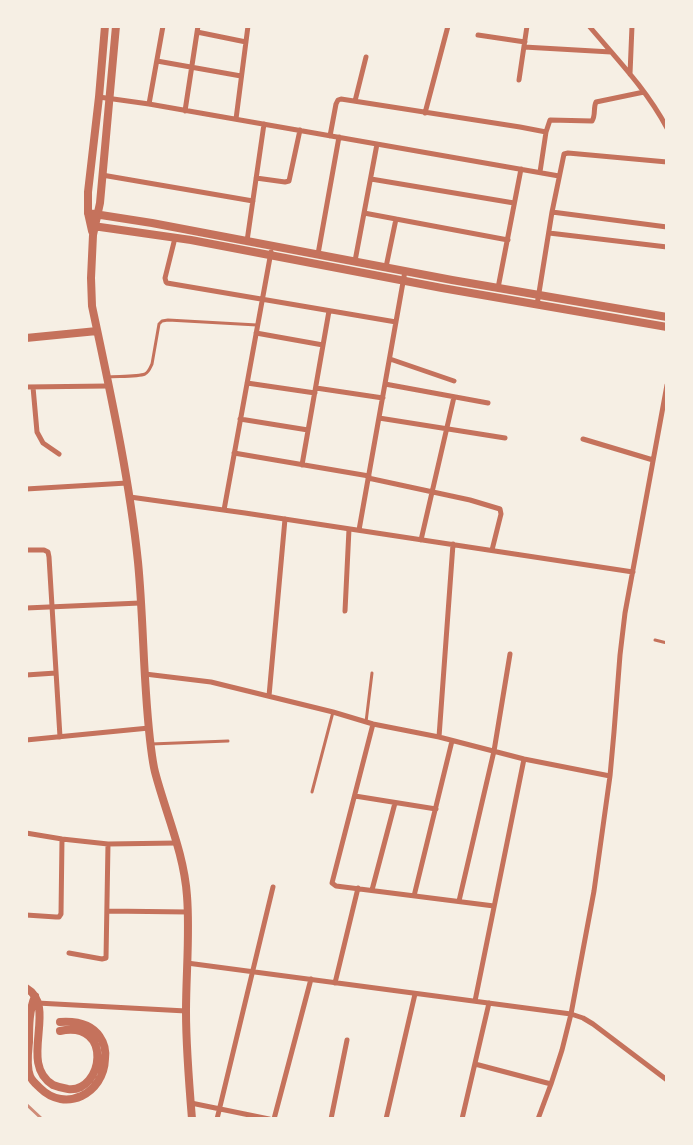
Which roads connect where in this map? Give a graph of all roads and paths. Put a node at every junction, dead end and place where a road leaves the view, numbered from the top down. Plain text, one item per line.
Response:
1 (105, 26) edge
2 (116, 26) edge
3 (163, 26) edge
4 (248, 26) edge
5 (448, 26) edge
6 (527, 26) edge
7 (589, 26) edge
8 (632, 26) edge
9 (197, 29) edge
10 (478, 35) dead end
11 (246, 42) junction
12 (525, 44) junction
13 (611, 52) junction
14 (366, 57) dead end
15 (157, 61) junction
16 (192, 67) junction
17 (630, 75) junction
18 (242, 76) junction
19 (519, 80) dead end
20 (644, 92) junction
21 (99, 97) junction
22 (109, 99) junction
23 (355, 102) junction
24 (149, 104) junction
25 (185, 110) junction
26 (425, 113) junction
27 (236, 119) junction
28 (264, 124) junction
29 (667, 128) edge
30 (300, 130) junction
31 (546, 132) junction
32 (330, 136) junction
33 (339, 137) junction
34 (377, 144) junction
35 (667, 162) edge
36 (521, 169) junction
37 (540, 172) junction
38 (102, 175) junction
39 (559, 176) junction
40 (256, 178) junction
41 (371, 179) junction
42 (253, 201) junction
43 (514, 203) junction
44 (552, 212) junction
45 (88, 213) junction
46 (364, 213) junction
47 (98, 214) junction
48 (396, 218) junction
49 (93, 226) junction
50 (667, 227) edge
51 (549, 233) junction
52 (175, 238) junction
53 (508, 240) junction
54 (247, 241) junction
55 (272, 246) junction
56 (667, 247) edge
57 (318, 254) junction
58 (270, 255) junction
59 (355, 261) junction
60 (386, 267) junction
61 (405, 271) junction
62 (404, 281) junction
63 (498, 288) junction
64 (538, 295) junction
65 (262, 300) junction
66 (537, 304) junction
67 (329, 312) junction
68 (667, 317) edge
69 (396, 322) junction
70 (258, 325) junction
71 (667, 327) edge
72 (97, 331) junction
73 (256, 333) junction
74 (26, 338) edge
75 (323, 345) junction
76 (390, 359) junction
77 (106, 377) junction
78 (454, 381) dead end
79 (247, 383) junction
80 (385, 384) junction
81 (667, 385) edge
82 (33, 386) junction
83 (108, 386) junction
84 (26, 387) edge
85 (315, 391) junction
86 (454, 397) junction
87 (382, 398) junction
88 (488, 403) dead end
89 (379, 418) junction
90 (240, 419) junction
91 (446, 429) junction
92 (308, 430) junction
93 (505, 438) dead end
94 (583, 439) dead end
95 (234, 453) junction
96 (59, 454) dead end
97 (653, 460) junction
98 (302, 465) junction
99 (369, 477) junction
100 (127, 484) junction
101 (26, 489) edge
102 (433, 492) junction
103 (130, 497) junction
104 (224, 510) junction
105 (285, 519) junction
106 (348, 529) junction
107 (359, 530) junction
108 (421, 540) junction
109 (453, 544) junction
110 (26, 550) edge
111 (492, 550) junction
112 (633, 572) junction
113 (140, 603) junction
114 (52, 607) junction
115 (26, 608) edge
116 (345, 611) dead end
117 (655, 640) dead end
118 (667, 643) edge
119 (510, 654) dead end
120 (372, 672) dead end
121 (56, 673) junction
122 (145, 674) junction
123 (26, 675) edge
124 (270, 696) junction
125 (333, 712) junction
126 (366, 722) junction
127 (373, 724) junction
128 (149, 728) junction
129 (60, 737) junction
130 (439, 738) junction
131 (26, 740) edge
132 (228, 741) dead end
133 (452, 741) junction
134 (151, 744) junction
135 (494, 751) junction
136 (524, 759) junction
137 (610, 776) junction
138 (312, 792) dead end
139 (355, 796) junction
140 (395, 803) junction
141 (436, 809) junction
142 (26, 833) edge
143 (62, 839) junction
144 (177, 843) junction
145 (108, 844) junction
146 (273, 887) dead end
147 (358, 888) junction
148 (372, 890) junction
149 (414, 896) junction
150 (458, 901) junction
151 (494, 906) junction
152 (107, 911) junction
153 (188, 912) junction
154 (26, 915) edge
155 (69, 953) dead end
156 (187, 963) junction
157 (253, 971) junction
158 (311, 979) junction
159 (335, 983) junction
160 (26, 988) edge
161 (415, 994) junction
162 (35, 1001) junction
163 (475, 1001) junction
164 (489, 1003) junction
165 (186, 1011) junction
166 (571, 1014) junction
167 (347, 1040) dead end
168 (475, 1064) junction
169 (667, 1080) edge
170 (551, 1084) junction
171 (191, 1103) junction
172 (220, 1109) junction
173 (192, 1119) edge
174 (217, 1119) edge
175 (269, 1119) edge
176 (274, 1119) edge
177 (331, 1119) edge
178 (386, 1119) edge
179 (462, 1119) edge
180 (538, 1119) edge

1 - 21 street
2 - 22 street
3 - 15 street
4 - 11 street
5 - 26 street
6 - 12 street
7 - 13 street
8 - 17 street
9 - 11 street
9 - 16 street
10 - 12 street
11 - 18 street
12 - 13 street
12 - 19 street
13 - 17 street
14 - 23 street
15 - 16 street
15 - 24 street
16 - 18 street
16 - 25 street
17 - 20 street
18 - 27 street
20 - 29 street
20 - 31 street
21 - 22 street
21 - 45 street
22 - 24 street
22 - 38 street
23 - 26 street
23 - 32 street
24 - 25 street
25 - 27 street
26 - 31 street
27 - 28 street
28 - 30 street
28 - 40 street
30 - 32 street
30 - 40 street
31 - 37 street
32 - 33 street
33 - 34 street
33 - 57 street
34 - 36 street
34 - 41 street
35 - 39 street
36 - 37 street
36 - 43 street
37 - 39 street
38 - 42 street
38 - 47 street
39 - 44 street
40 - 42 street
41 - 43 street
41 - 46 street
42 - 54 street
43 - 53 street
44 - 50 street
44 - 51 street
45 - 47 street
45 - 49 street
46 - 48 street
46 - 59 street
47 - 49 street
47 - 54 street
48 - 53 street
48 - 60 street
49 - 52 street
49 - 72 street
51 - 56 street
51 - 64 street
52 - 58 street
52 - 65 street
53 - 63 street
54 - 55 street
55 - 57 street
55 - 58 street
57 - 59 street
58 - 62 street
58 - 65 street
59 - 60 street
60 - 61 street
61 - 62 street
61 - 63 street
62 - 66 street
62 - 69 street
63 - 64 street
64 - 66 street
64 - 68 street
65 - 67 street
65 - 70 street
66 - 71 street
67 - 69 street
67 - 75 street
69 - 76 street
70 - 73 street
70 - 77 lane
72 - 74 street
72 - 77 street
73 - 75 street
73 - 79 street
75 - 85 street
76 - 78 street
76 - 80 street
77 - 83 street
79 - 85 street
79 - 90 street
80 - 86 street
80 - 87 street
81 - 97 street
82 - 83 street
82 - 84 street
82 - 96 street
83 - 100 street
85 - 87 street
85 - 92 street
86 - 88 street
86 - 91 street
87 - 89 street
89 - 91 street
89 - 99 street
90 - 92 street
90 - 95 street
91 - 93 street
91 - 102 street
92 - 98 street
94 - 97 street
95 - 98 street
95 - 104 street
97 - 112 street
98 - 99 street
99 - 102 street
99 - 107 street
100 - 101 street
100 - 103 street
102 - 108 street
102 - 111 street
103 - 104 street
103 - 113 street
104 - 105 street
105 - 106 street
105 - 124 street
106 - 107 street
106 - 116 street
107 - 108 street
108 - 109 street
109 - 111 street
109 - 130 street
110 - 114 street
111 - 112 street
112 - 137 street
113 - 114 street
113 - 122 street
114 - 115 street
114 - 121 street
117 - 118 lane
119 - 135 street
120 - 126 lane
121 - 123 street
121 - 129 street
122 - 124 street
122 - 128 street
124 - 125 street
125 - 126 street
125 - 138 lane
126 - 127 street
127 - 130 street
127 - 139 street
128 - 129 street
128 - 134 street
129 - 131 street
130 - 133 street
132 - 134 lane
133 - 135 street
133 - 141 street
134 - 144 street
135 - 136 street
135 - 150 street
136 - 137 street
136 - 151 street
137 - 166 street
139 - 140 street
139 - 147 street
140 - 141 street
140 - 148 street
141 - 149 street
142 - 143 street
143 - 145 street
143 - 154 street
144 - 145 street
144 - 153 street
145 - 152 street
146 - 157 street
147 - 148 street
147 - 159 street
148 - 149 street
149 - 150 street
150 - 151 street
151 - 163 street
152 - 153 street
152 - 155 street
153 - 156 street
156 - 157 street
156 - 165 street
157 - 158 street
157 - 172 street
158 - 159 street
158 - 176 street
159 - 161 street
160 - 162 street
161 - 163 street
161 - 178 street
162 - 162 street
162 - 165 street
163 - 164 street
164 - 166 street
164 - 168 street
165 - 171 street
166 - 169 street
166 - 170 street
167 - 177 street
168 - 170 street
168 - 179 street
170 - 180 street
171 - 172 street
171 - 173 street
172 - 174 street
172 - 175 street

